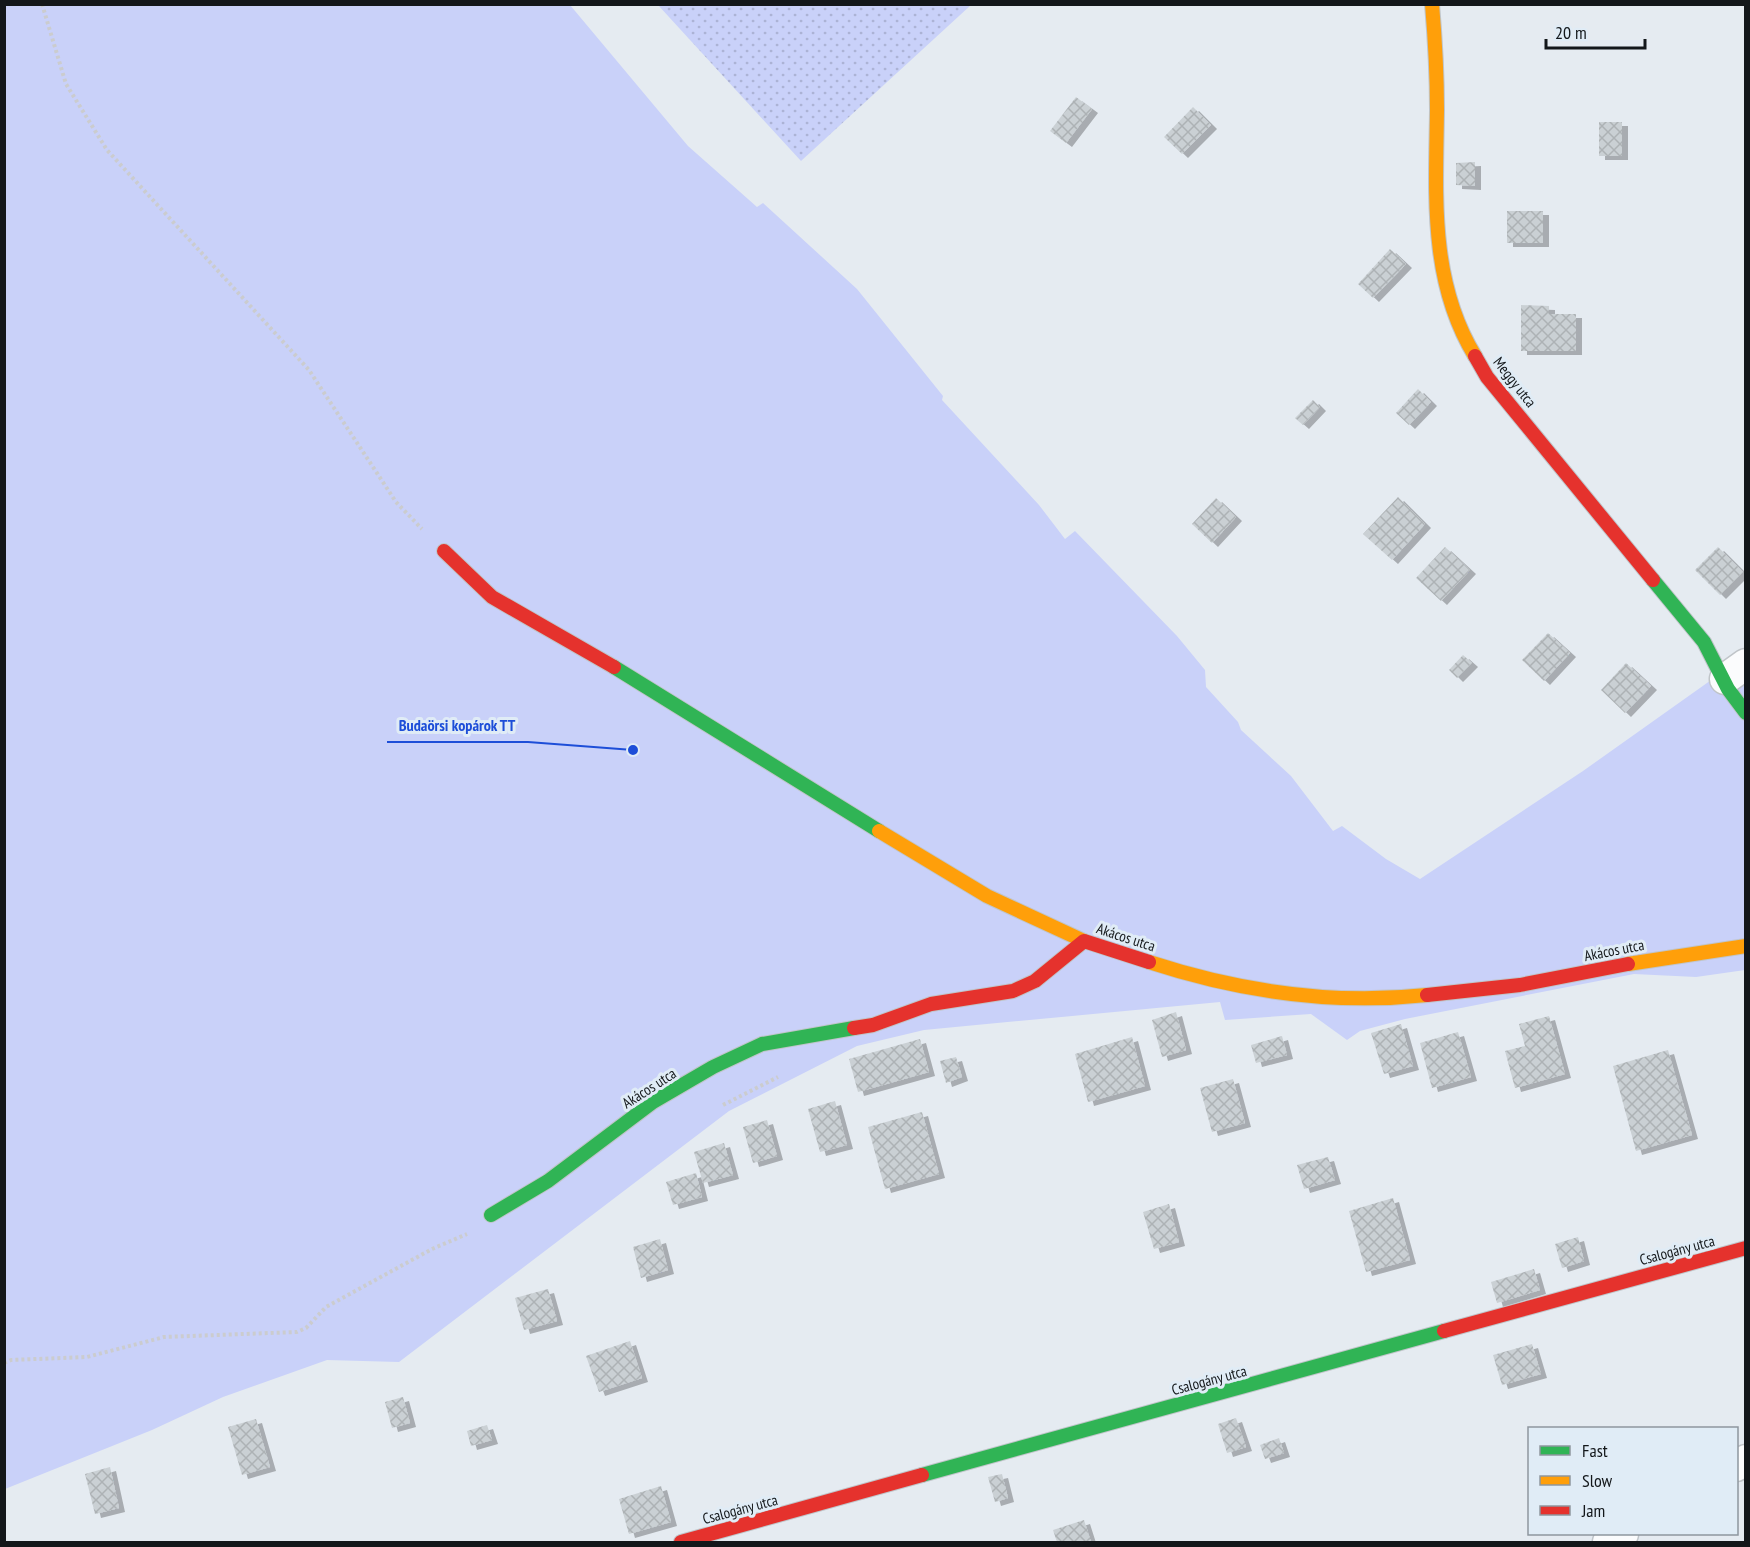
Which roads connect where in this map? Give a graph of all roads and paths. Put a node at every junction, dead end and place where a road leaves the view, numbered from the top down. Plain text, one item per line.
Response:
1 (42, 4) edge
2 (1432, 4) edge
3 (444, 551) joint
4 (1735, 672) edge
5 (1746, 713) edge
6 (1084, 940) junction
7 (1746, 946) edge
8 (490, 1215) joint
9 (1746, 1248) edge
10 (4, 1363) edge
11 (681, 1542) edge

1 - 3 path
2 - 4 street, Meggy utca
3 - 6 street
4 - 5 street, Meggy utca
6 - 7 street, Akácos utca
6 - 8 street, Akácos utca
8 - 10 path
9 - 11 street, Csalogány utca

